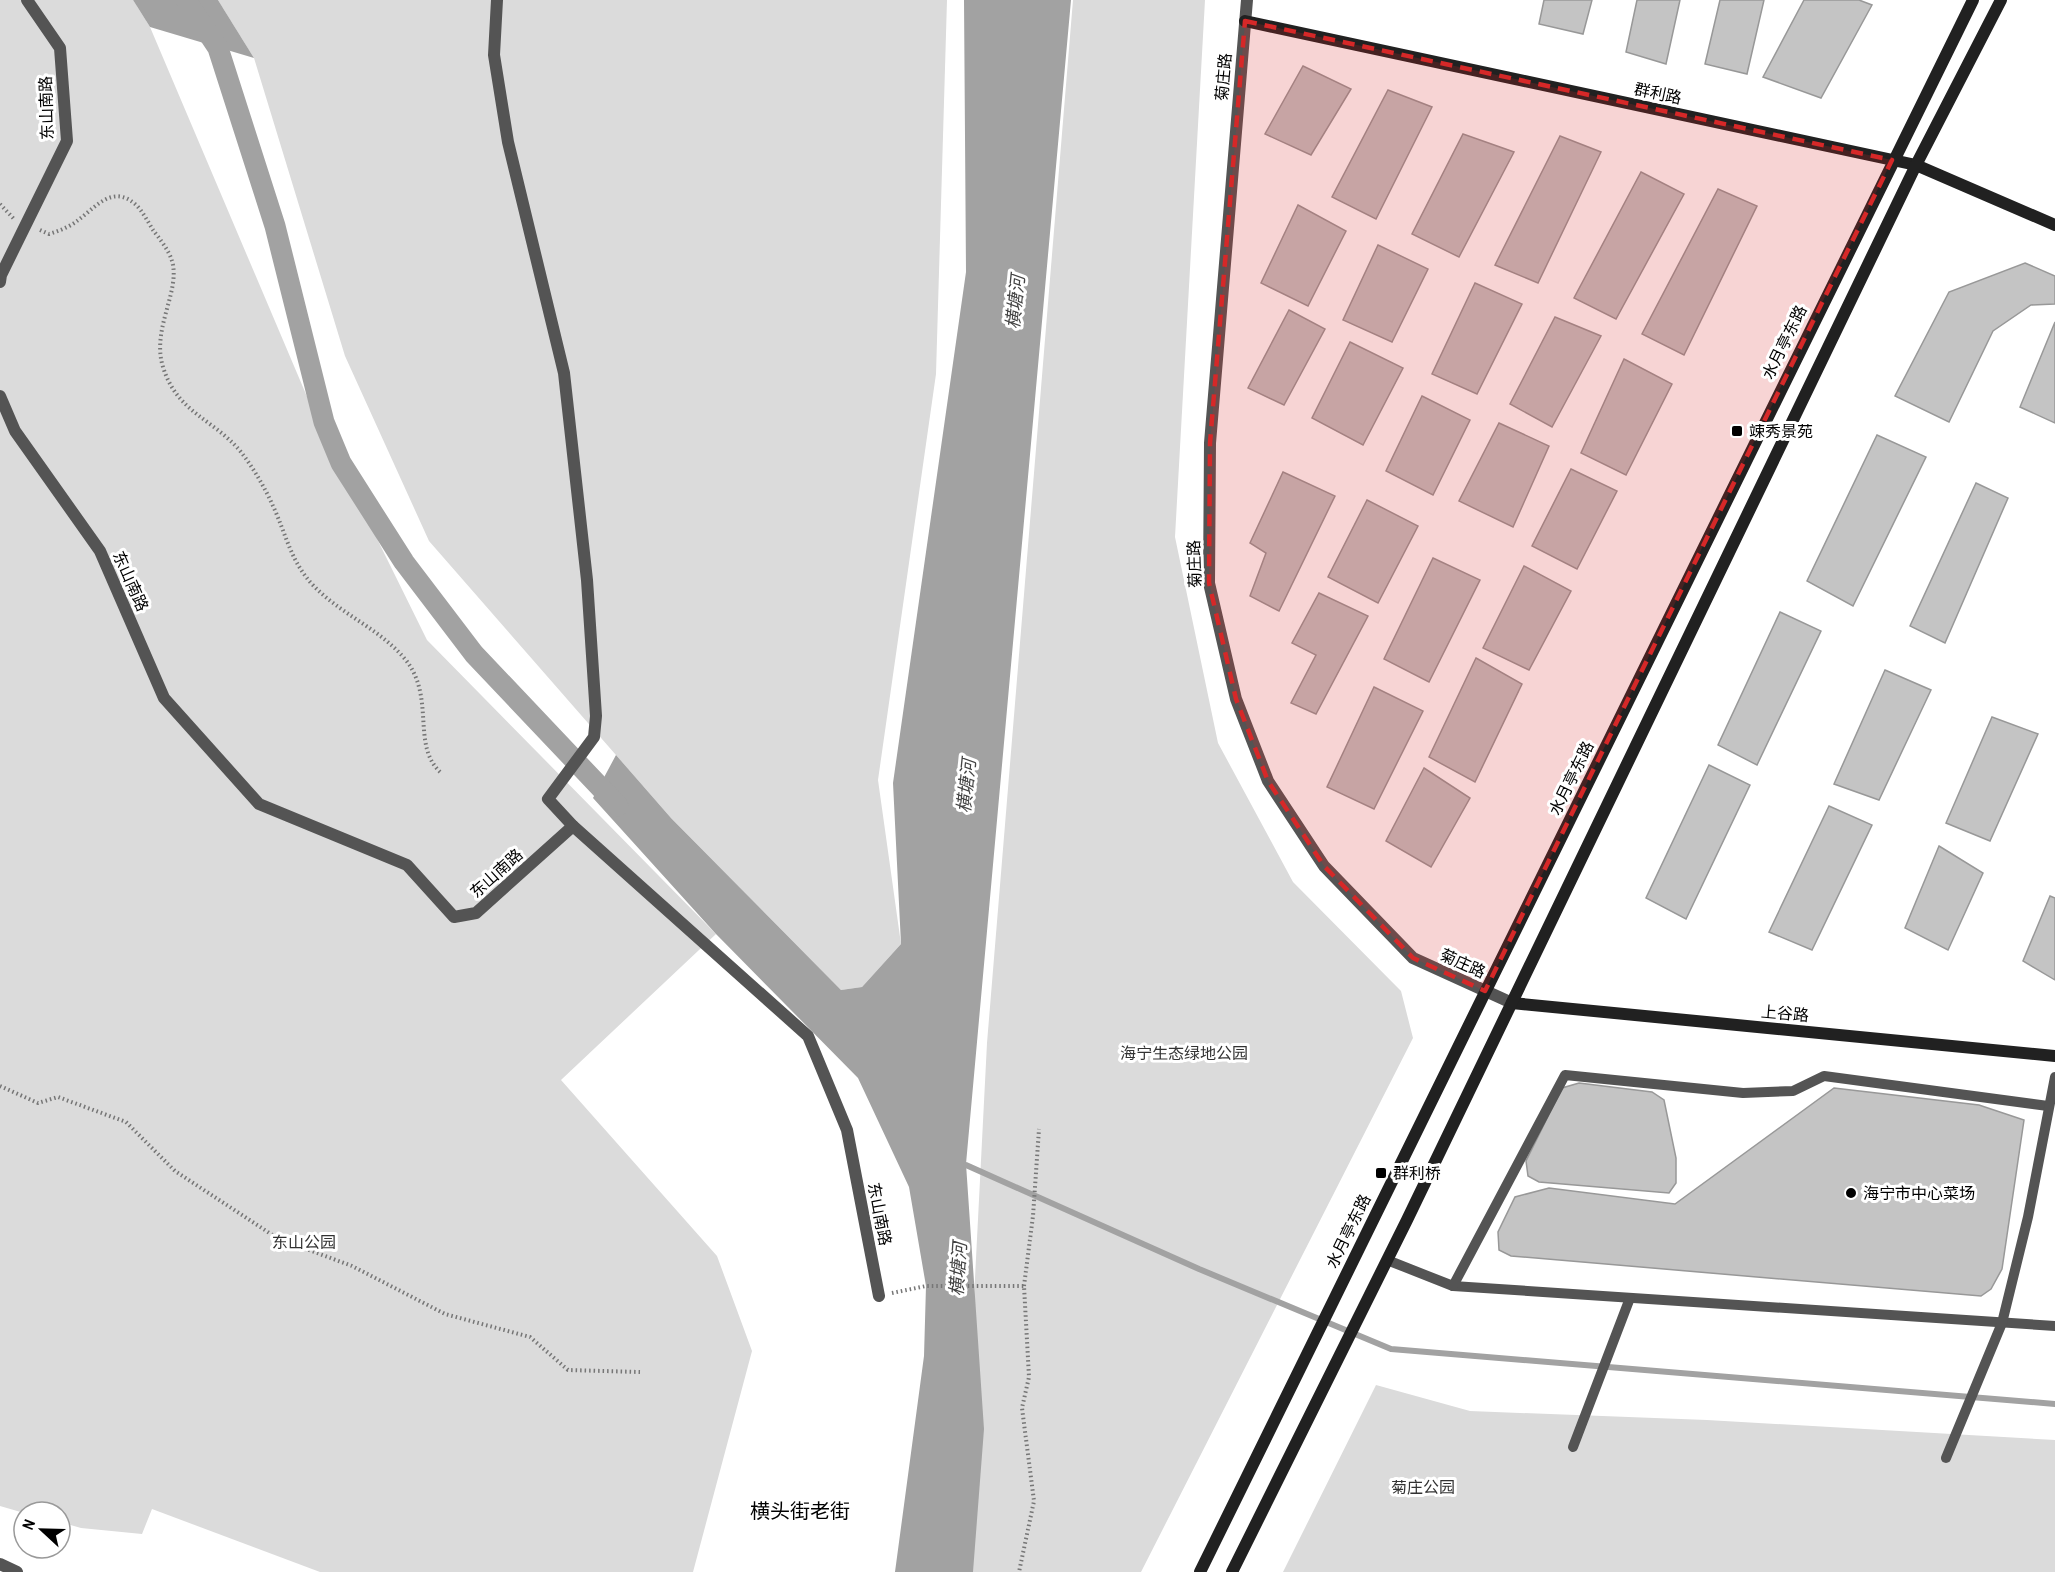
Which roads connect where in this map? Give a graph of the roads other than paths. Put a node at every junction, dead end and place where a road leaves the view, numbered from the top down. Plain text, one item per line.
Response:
1 (27, 0) edge
2 (497, 0) edge
3 (1247, 0) edge
4 (1973, 0) edge
5 (2001, 0) edge
6 (1245, 21) junction
7 (1892, 160) junction
8 (1916, 165) junction
9 (2055, 225) edge
10 (0, 282) edge
11 (0, 396) edge
12 (573, 826) junction
13 (1485, 991) junction
14 (1512, 1003) junction
15 (2055, 1056) edge
16 (2055, 1077) edge
17 (2048, 1106) junction
18 (1387, 1260) junction
19 (1453, 1286) junction
20 (879, 1296) road end
21 (1630, 1298) junction
22 (2002, 1323) junction
23 (2055, 1326) edge
24 (1573, 1447) dead end
25 (1946, 1458) dead end
26 (0, 1564) edge
27 (17, 1572) edge
28 (1200, 1572) edge
29 (1232, 1572) edge

1 - 10 street, 东山南路
2 - 12 street
3 - 6 street, 菊庄路
4 - 7 main road, 水月亭东路
5 - 8 main road
6 - 7 main road, 群利路
6 - 13 street, 菊庄路
7 - 8 main road, 群利路
7 - 13 main road, 水月亭东路
8 - 9 main road, 群利路
8 - 14 main road
11 - 12 street, 东山南路
12 - 20 street, 东山南路
13 - 14 street, 菊庄路
13 - 28 main road, 水月亭东路
14 - 15 main road, 上谷路
14 - 18 main road
16 - 17 lane
17 - 19 lane
17 - 22 lane
18 - 19 lane
18 - 29 main road
19 - 21 lane
21 - 22 lane
21 - 24 lane
22 - 23 lane
22 - 25 lane
26 - 27 street

